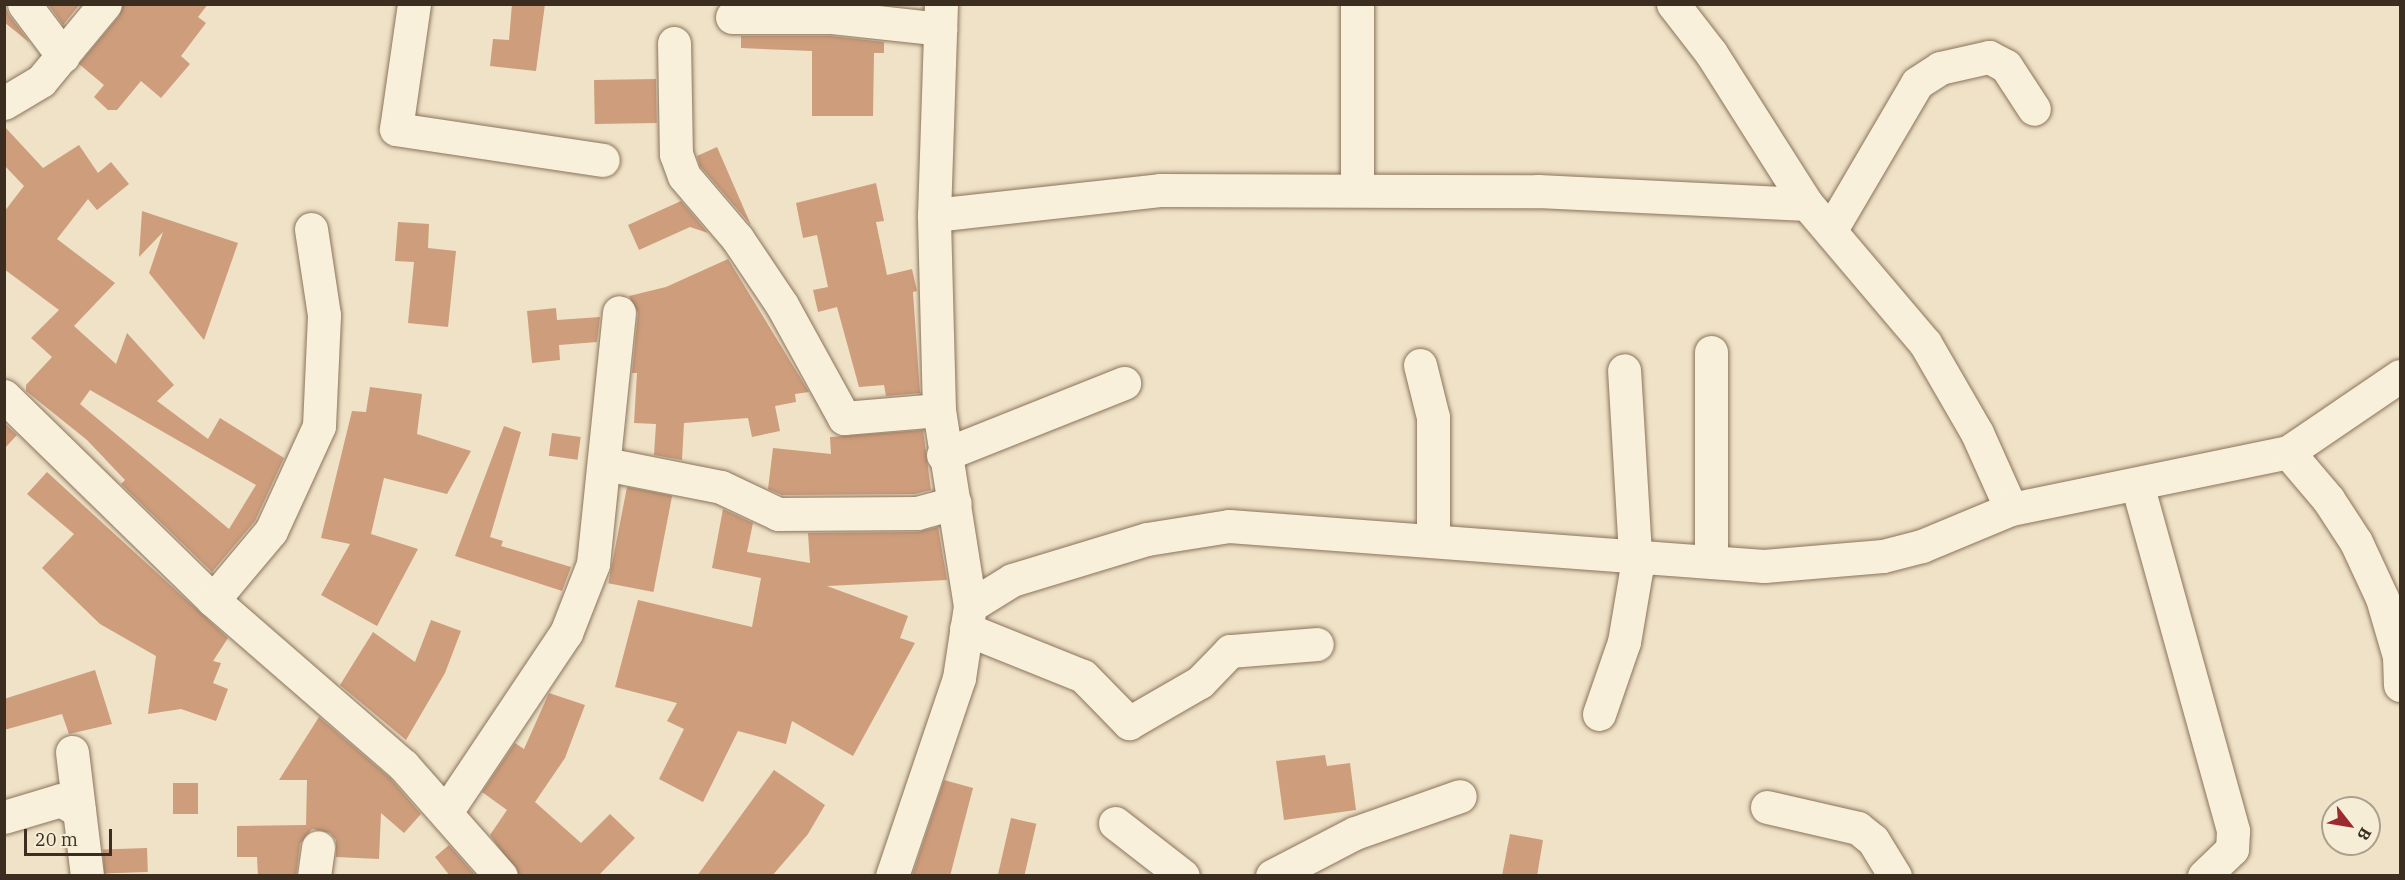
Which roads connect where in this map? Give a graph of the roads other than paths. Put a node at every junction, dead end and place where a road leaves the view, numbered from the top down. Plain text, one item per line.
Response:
1 (24, 4) edge
2 (414, 4) edge
3 (1357, 4) edge
4 (1673, 4) edge
5 (99, 6) edge
6 (732, 17) dead end
7 (941, 17) edge
8 (674, 43) dead end
9 (63, 56) junction
10 (4, 103) edge
11 (2034, 109) dead end
12 (603, 160) dead end
13 (1357, 188) junction
14 (1807, 204) junction
15 (934, 216) junction
16 (1832, 228) junction
17 (311, 229) dead end
18 (619, 312) dead end
19 (1711, 352) dead end
20 (1420, 365) dead end
21 (1624, 370) dead end
22 (2400, 377) edge
23 (1124, 383) dead end
24 (4, 396) edge
25 (939, 410) junction
26 (2288, 452) junction
27 (943, 455) junction
28 (605, 464) junction
29 (2137, 484) junction
30 (955, 503) junction
31 (2011, 509) junction
32 (1433, 539) junction
33 (1635, 554) junction
34 (1711, 561) junction
35 (213, 600) junction
36 (968, 618) junction
37 (1317, 644) dead end
38 (2400, 685) edge
39 (1599, 714) dead end
40 (72, 752) dead end
41 (1460, 796) dead end
42 (1767, 807) dead end
43 (79, 811) junction
44 (446, 812) junction
45 (4, 817) edge
46 (1115, 823) dead end
47 (87, 876) edge
48 (501, 876) edge
49 (892, 876) edge
50 (1182, 876) edge
51 (1272, 876) edge
52 (1895, 876) edge
53 (2204, 876) edge

1 - 9 street
2 - 12 street
3 - 13 street
4 - 14 street
5 - 9 street
6 - 7 street
7 - 15 street
8 - 25 street
9 - 10 street
11 - 16 street
13 - 14 street
13 - 15 street
14 - 16 street
15 - 25 street
16 - 31 street
17 - 35 street
18 - 28 street
19 - 34 street
20 - 32 street
21 - 33 street
22 - 26 street
23 - 27 street
24 - 35 street
25 - 27 street
26 - 29 street
26 - 38 street
27 - 30 street
28 - 30 street
28 - 44 street
29 - 31 street
29 - 53 street
30 - 36 street
31 - 34 street
32 - 33 street
32 - 36 street
33 - 34 street
33 - 39 street
35 - 44 street
36 - 37 street
36 - 49 street
40 - 43 street
41 - 51 street
42 - 52 street
43 - 45 street
43 - 47 street
44 - 48 street
46 - 50 street

